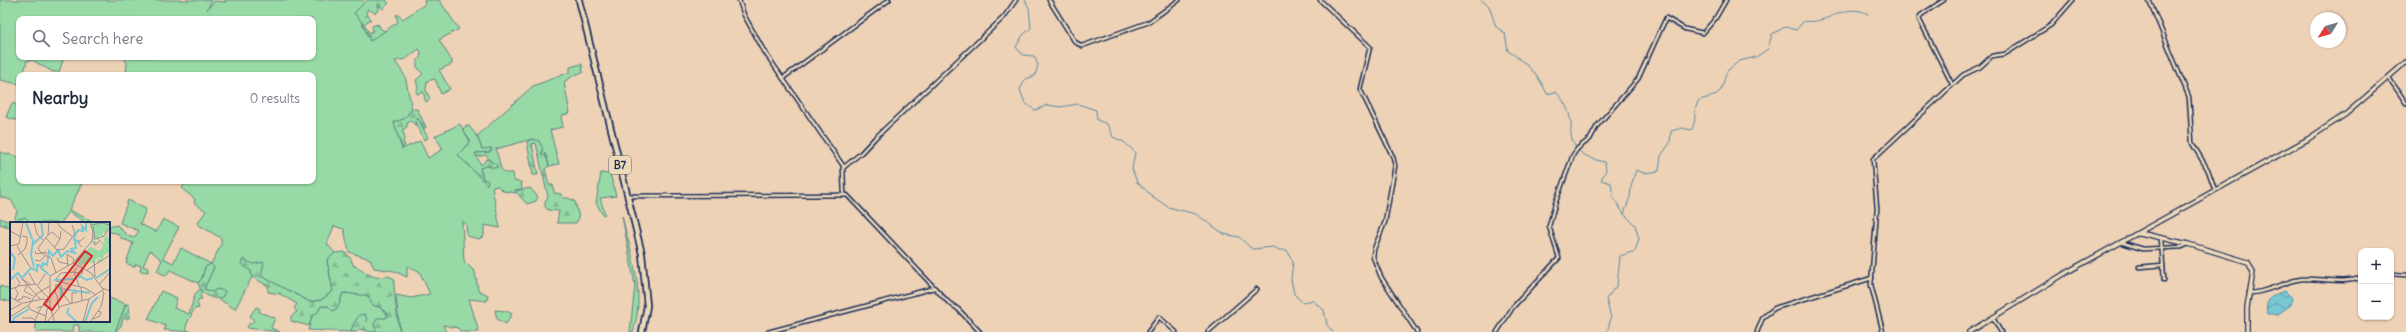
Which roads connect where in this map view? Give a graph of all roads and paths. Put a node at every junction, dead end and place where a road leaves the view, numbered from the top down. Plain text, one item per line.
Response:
1 (578, 0) edge
2 (739, 0) edge
3 (888, 0) edge
4 (1016, 0) edge
5 (1049, 0) edge
6 (1179, 0) edge
7 (1320, 0) edge
8 (1726, 0) edge
9 (1944, 0) edge
10 (2073, 0) edge
11 (2149, 0) edge
12 (2406, 62) edge
13 (783, 78) junction
14 (2389, 78) junction
15 (1952, 84) junction
16 (2406, 103) edge
17 (844, 167) junction
18 (2215, 190) junction
19 (844, 195) junction
20 (627, 196) junction
21 (2139, 233) junction
22 (2161, 237) junction
23 (2123, 243) junction
24 (2188, 244) junction
25 (2162, 248) junction
26 (2163, 265) junction
27 (2139, 267) dead end
28 (2394, 274) edge
29 (2406, 275) edge
30 (1872, 278) junction
31 (2358, 278) edge
32 (2164, 280) dead end
33 (934, 288) junction
34 (1257, 289) dead end
35 (2249, 294) junction
36 (1994, 318) junction
37 (642, 332) edge
38 (768, 332) edge
39 (980, 332) edge
40 (1148, 332) edge
41 (1176, 332) edge
42 (1208, 332) edge
43 (1417, 332) edge
44 (1496, 332) edge
45 (1757, 332) edge
46 (1883, 332) edge
47 (1969, 332) edge
48 (2001, 332) edge
49 (2247, 332) edge

1 - 20 highway, B7
2 - 13 street
3 - 13 street
4 - 17 street
5 - 6 street
7 - 43 street
8 - 44 street
9 - 15 street
10 - 15 street
11 - 18 street
12 - 14 main road
13 - 17 street
14 - 16 street
14 - 18 main road
15 - 30 street
17 - 19 street
18 - 21 main road
19 - 20 street
19 - 33 street
20 - 37 highway, B7
21 - 22 main road
21 - 23 main road
22 - 24 main road
22 - 25 street
23 - 25 street
23 - 36 main road
24 - 25 street
24 - 35 main road
25 - 26 street
26 - 27 street
26 - 32 street
28 - 29 street
30 - 45 street
30 - 46 street
31 - 35 street
33 - 38 street
33 - 39 street
34 - 42 street
35 - 49 main road
36 - 47 main road
36 - 48 street
40 - 41 street

